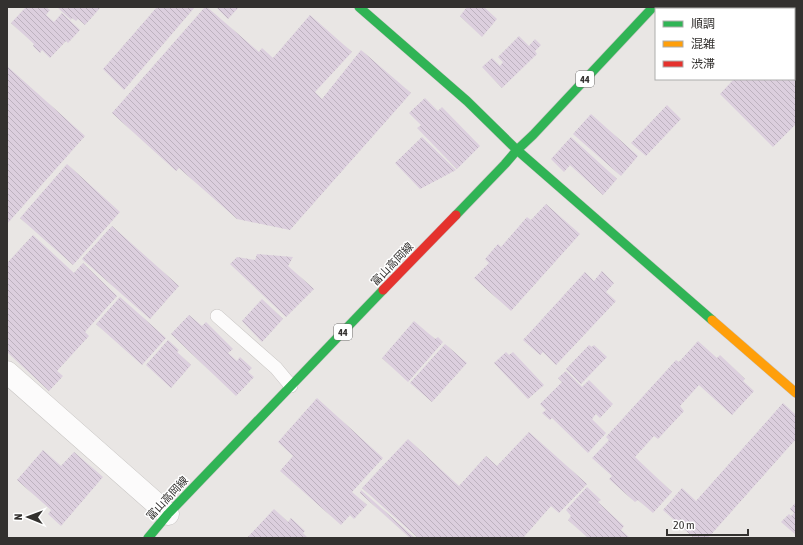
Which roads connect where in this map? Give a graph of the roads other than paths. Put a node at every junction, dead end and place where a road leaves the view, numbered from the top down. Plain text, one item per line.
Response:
1 (359, 7) edge
2 (653, 7) edge
3 (517, 150) junction
4 (217, 316) dead end
5 (7, 372) edge
6 (291, 386) junction
7 (796, 393) edge
8 (168, 514) junction
9 (148, 538) edge

1 - 3 main road
2 - 3 main road, 富山高岡線 / 44
3 - 6 main road, 富山高岡線 / 44
3 - 7 main road
4 - 6 lane
5 - 8 street
6 - 8 main road, 富山高岡線 / 44
8 - 9 main road, 富山高岡線 / 44

